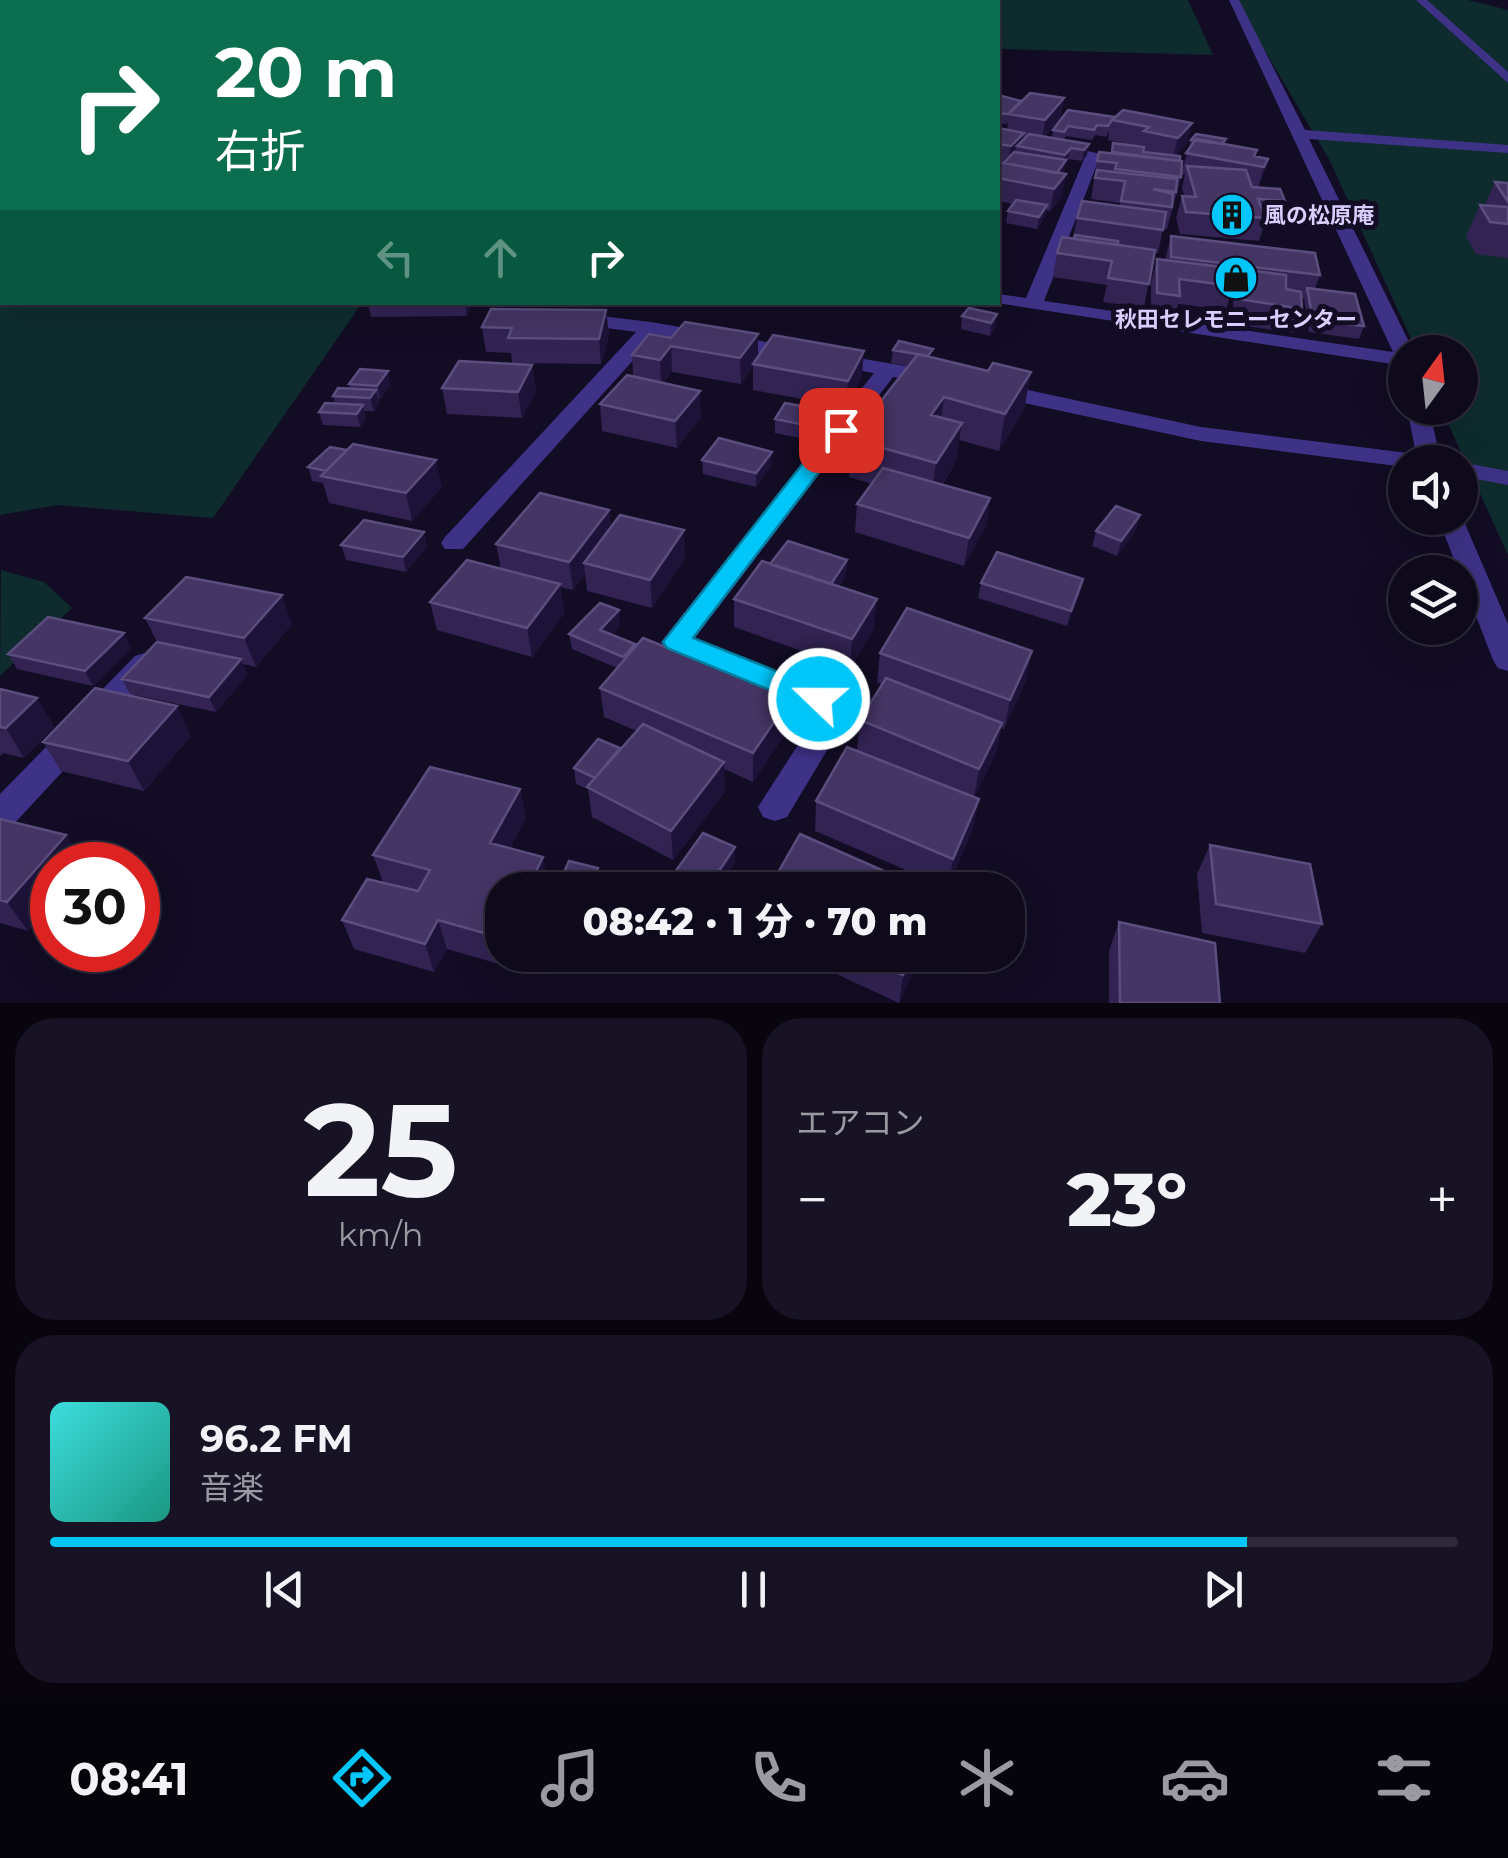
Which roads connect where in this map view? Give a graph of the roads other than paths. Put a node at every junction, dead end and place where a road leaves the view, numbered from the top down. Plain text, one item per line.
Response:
1 (1234, 0) edge
2 (1421, 0) edge
3 (1508, 79) edge
4 (1302, 134) junction
5 (1000, 136) edge
6 (1508, 148) edge
7 (1000, 300) edge
8 (1033, 305) junction
9 (558, 317) edge
10 (652, 328) junction
11 (1396, 335) edge
12 (1388, 356) edge
13 (888, 369) junction
14 (1388, 458) edge
15 (1478, 473) edge
16 (1508, 478) edge
17 (1458, 535) edge
18 (454, 543) dead end
19 (1508, 660) edge
20 (144, 664) edge
21 (774, 806) dead end
22 (0, 816) edge

1 - 4 street
2 - 3 street
4 - 6 street
4 - 11 street
5 - 8 street
7 - 8 street
8 - 12 street
9 - 10 street
10 - 13 street
10 - 18 street
13 - 14 street
13 - 21 street
15 - 16 street
17 - 19 street
20 - 22 street

